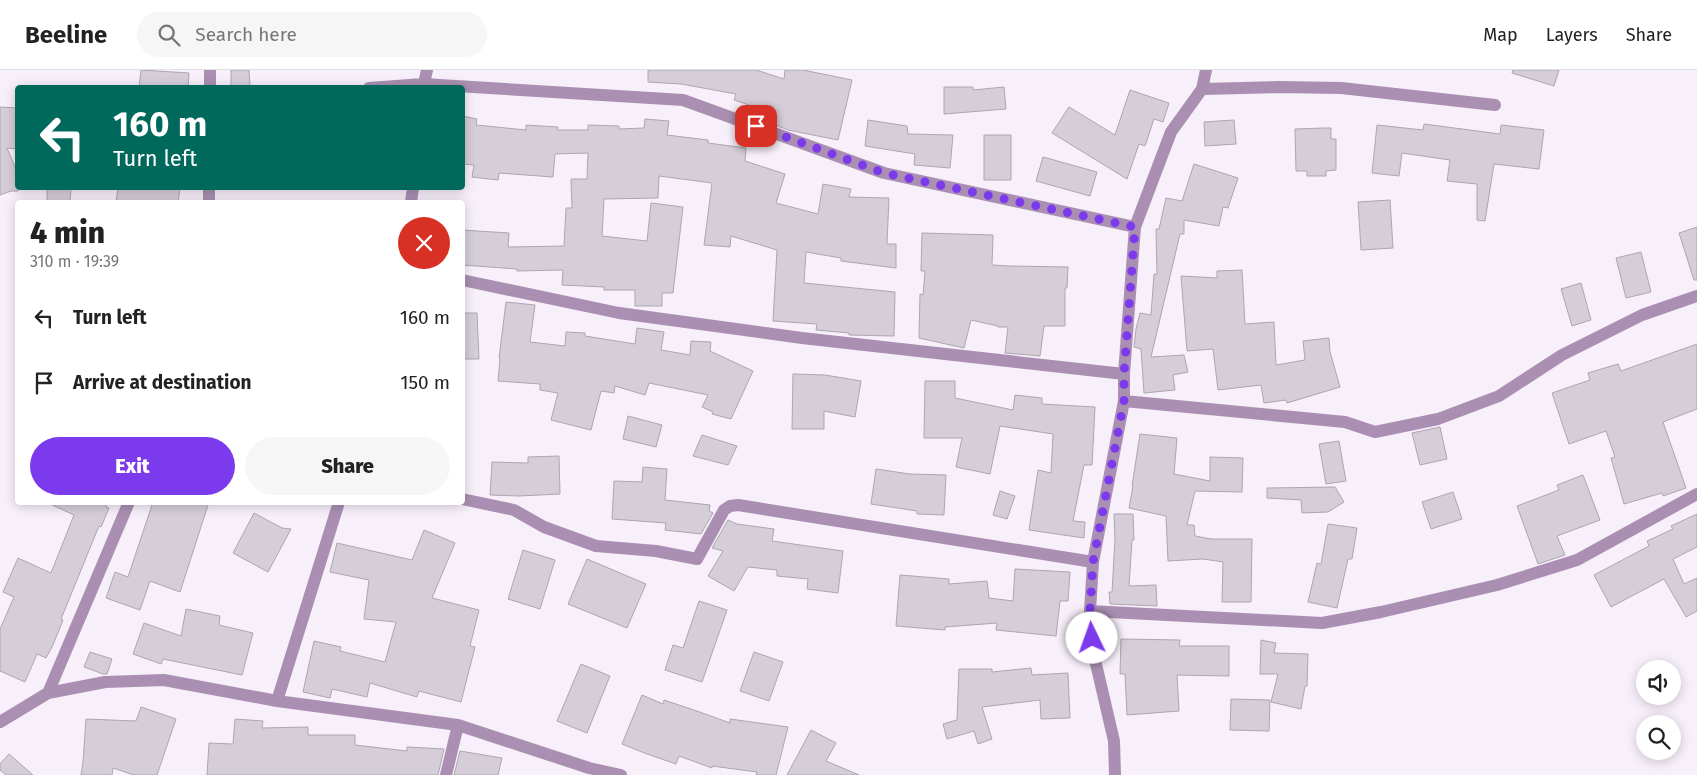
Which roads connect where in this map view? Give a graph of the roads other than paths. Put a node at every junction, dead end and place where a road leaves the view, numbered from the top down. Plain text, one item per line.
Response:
1 (210, 70) edge
2 (427, 70) edge
3 (1206, 70) edge
4 (210, 85) edge
5 (423, 85) edge
6 (465, 88) edge
7 (1202, 89) junction
8 (1495, 105) dead end
9 (1135, 227) junction
10 (465, 281) edge
11 (1697, 296) edge
12 (1124, 374) junction
13 (1124, 401) junction
14 (1697, 494) edge
15 (465, 500) edge
16 (128, 505) edge
17 (338, 505) edge
18 (1093, 562) junction
19 (1090, 611) junction
20 (48, 693) junction
21 (277, 700) junction
22 (0, 722) edge
23 (458, 725) junction
24 (590, 771) edge
25 (446, 775) edge
26 (620, 775) edge
27 (1115, 775) edge

1 - 4 street
2 - 5 street
3 - 7 street
6 - 9 street
7 - 8 street
7 - 9 street
9 - 12 street
10 - 12 street
11 - 13 street
12 - 13 street
13 - 18 street
14 - 19 street
15 - 18 street
16 - 20 street
17 - 21 street
18 - 19 street
19 - 27 street
20 - 21 street
20 - 22 street
21 - 23 street
23 - 24 street
23 - 25 street
24 - 26 street

